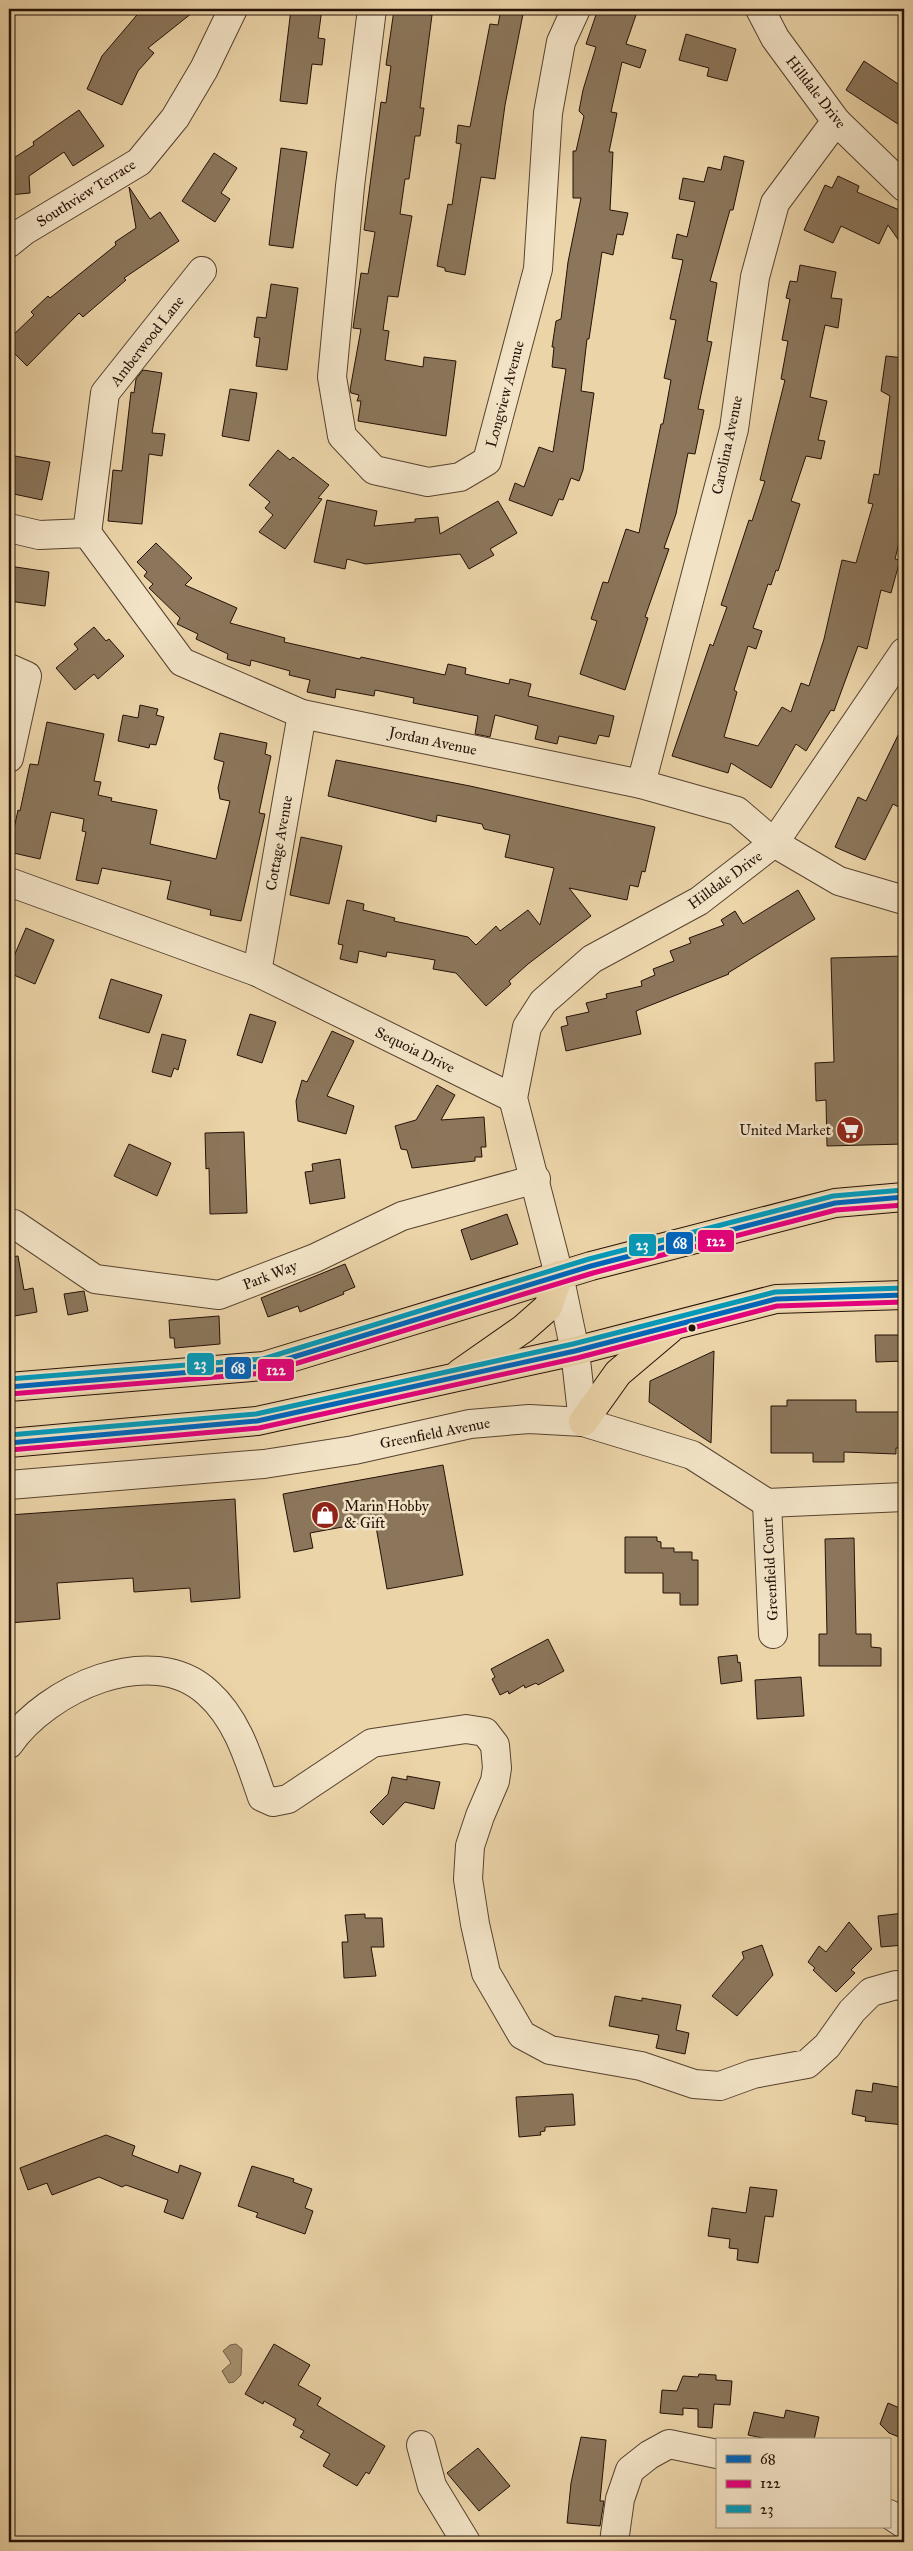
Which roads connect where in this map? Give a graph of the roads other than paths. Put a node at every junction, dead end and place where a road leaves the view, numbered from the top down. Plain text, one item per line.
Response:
1 (232, 9) edge
2 (372, 9) edge
3 (576, 9) edge
4 (760, 9) edge
5 (836, 121) junction
6 (904, 187) edge
7 (9, 243) edge
8 (202, 271) dead end
9 (9, 528) edge
10 (87, 533) junction
11 (904, 652) edge
12 (9, 668) edge
13 (302, 714) junction
14 (9, 758) edge
15 (641, 784) junction
16 (774, 843) junction
17 (9, 882) edge
18 (903, 899) edge
19 (256, 972) junction
20 (513, 1098) junction
21 (536, 1179) junction
22 (904, 1197) edge
23 (9, 1224) edge
24 (558, 1275) junction
25 (904, 1295) edge
26 (675, 1325) junction
27 (575, 1351) junction
28 (451, 1380) junction
29 (9, 1387) edge
30 (583, 1422) junction
31 (9, 1442) edge
32 (9, 1485) edge
33 (904, 1497) edge
34 (767, 1504) junction
35 (773, 1634) dead end
36 (9, 1744) edge
37 (904, 1987) edge
38 (421, 2445) dead end
39 (716, 2454) edge
40 (890, 2515) edge
41 (904, 2524) edge
42 (466, 2542) edge
43 (614, 2542) edge

1 - 7 street, Southview Terrace
2 - 3 street, Longview Avenue
4 - 5 street, Hilldale Drive
5 - 6 street, Hilldale Drive
5 - 15 street, Carolina Avenue
8 - 10 street, Amberwood Lane
9 - 10 street
10 - 13 street, Jordan Avenue
11 - 16 street, Hilldale Drive
12 - 14 street
13 - 15 street, Jordan Avenue
13 - 19 street, Cottage Avenue
15 - 16 street, Jordan Avenue
16 - 18 street, Jordan Avenue
16 - 20 street, Hilldale Drive
17 - 19 street, Sequoia Drive
19 - 20 street, Sequoia Drive
20 - 21 street
21 - 23 street, Park Way
21 - 24 street
22 - 24 main road
24 - 27 street
24 - 28 main road
24 - 29 main road
25 - 26 main road
26 - 27 main road
26 - 30 main road
27 - 28 main road
27 - 30 street
28 - 31 main road
30 - 32 street, Greenfield Avenue
30 - 34 street, Greenfield Avenue
33 - 34 street
34 - 35 street, Greenfield Court
36 - 37 street
38 - 42 street
39 - 43 street
40 - 41 street

